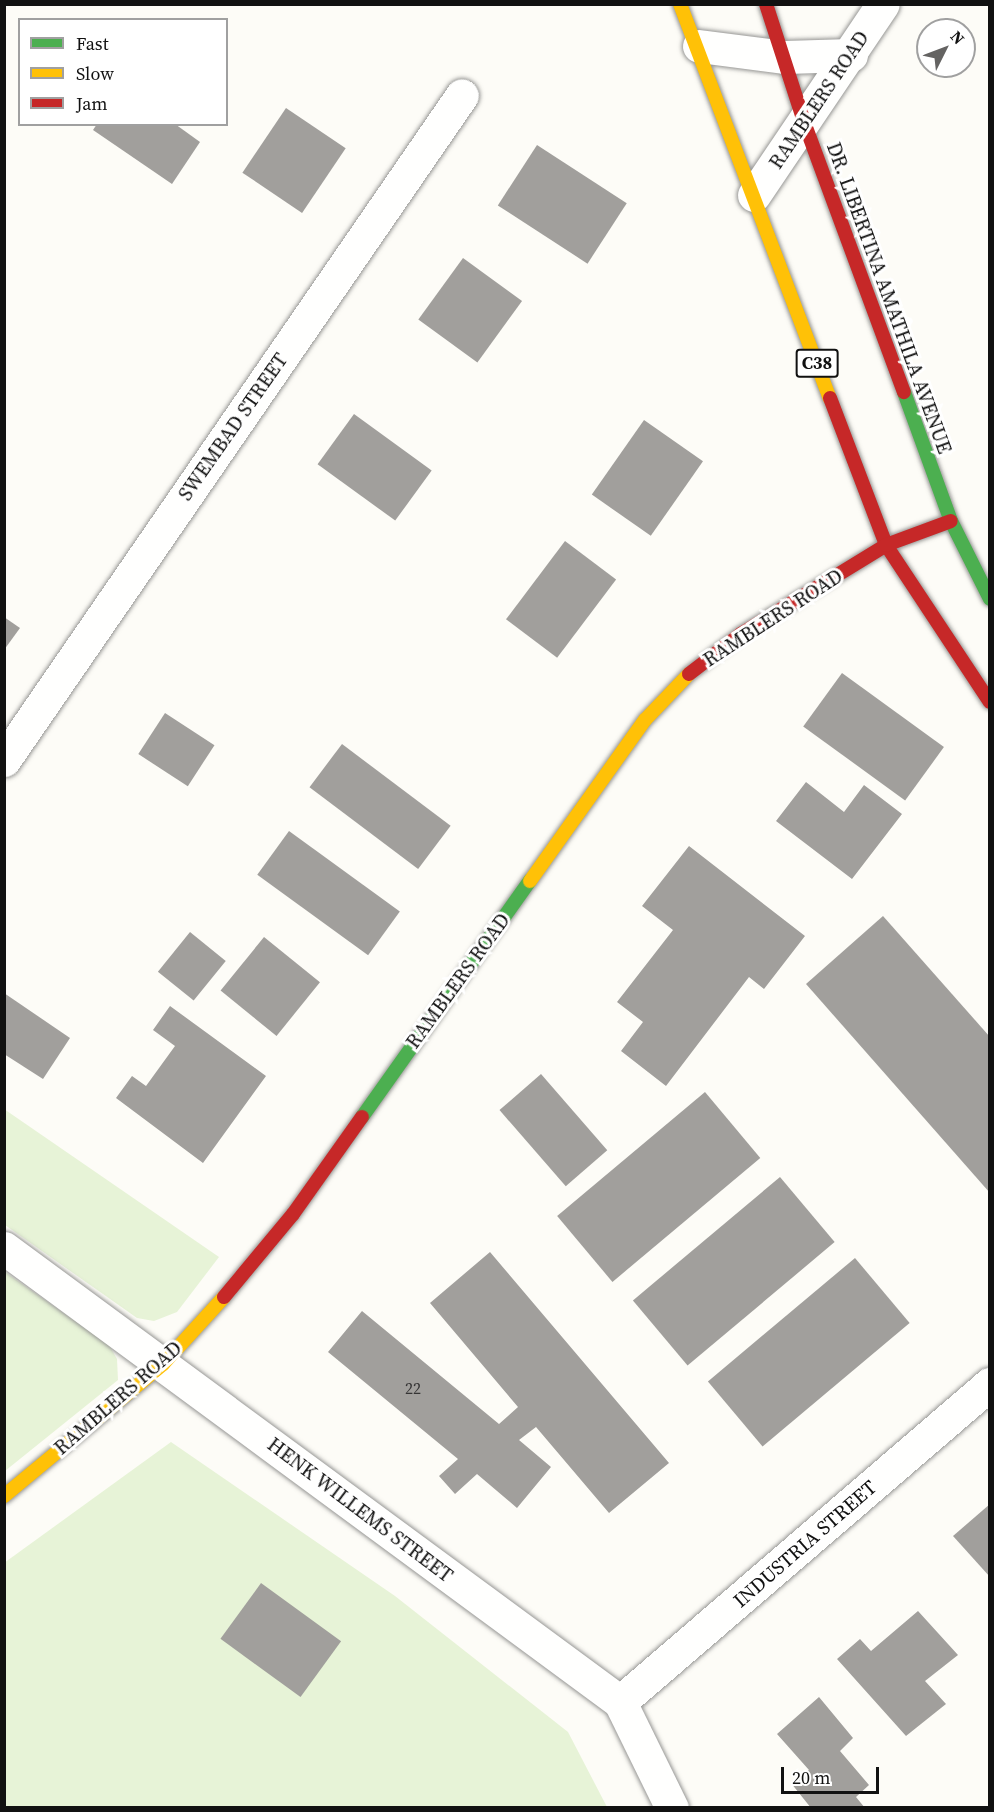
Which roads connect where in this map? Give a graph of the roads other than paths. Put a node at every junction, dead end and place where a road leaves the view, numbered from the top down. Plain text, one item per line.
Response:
1 (680, 4) edge
2 (766, 4) edge
3 (884, 4) edge
4 (699, 46) junction
5 (851, 55) junction
6 (785, 57) junction
7 (462, 95) dead end
8 (804, 122) junction
9 (754, 195) junction
10 (951, 521) junction
11 (886, 545) junction
12 (990, 599) edge
13 (990, 702) edge
14 (4, 760) edge
15 (4, 1248) edge
16 (163, 1364) junction
17 (990, 1384) edge
18 (4, 1496) edge
19 (620, 1702) junction
20 (672, 1808) edge

1 - 4 main road, C38
2 - 6 main road, DR. LIBERTINA AMATHILA AVENUE
3 - 5 street, RAMBLERS ROAD
4 - 6 street
4 - 9 main road, C38
5 - 6 street
5 - 8 street, RAMBLERS ROAD
6 - 8 main road, DR. LIBERTINA AMATHILA AVENUE
7 - 14 street, SWEMBAD STREET
8 - 9 street, RAMBLERS ROAD
8 - 10 main road, DR. LIBERTINA AMATHILA AVENUE
9 - 11 main road, C38
10 - 11 main road, RAMBLERS ROAD
10 - 12 main road, DR. LIBERTINA AMATHILA AVENUE
11 - 13 main road, C38
11 - 16 main road, RAMBLERS ROAD
15 - 16 street, HENK WILLEMS STREET
16 - 18 main road, RAMBLERS ROAD
16 - 19 street, HENK WILLEMS STREET
17 - 19 street, INDUSTRIA STREET
19 - 20 street, HENK WILLEMS STREET

